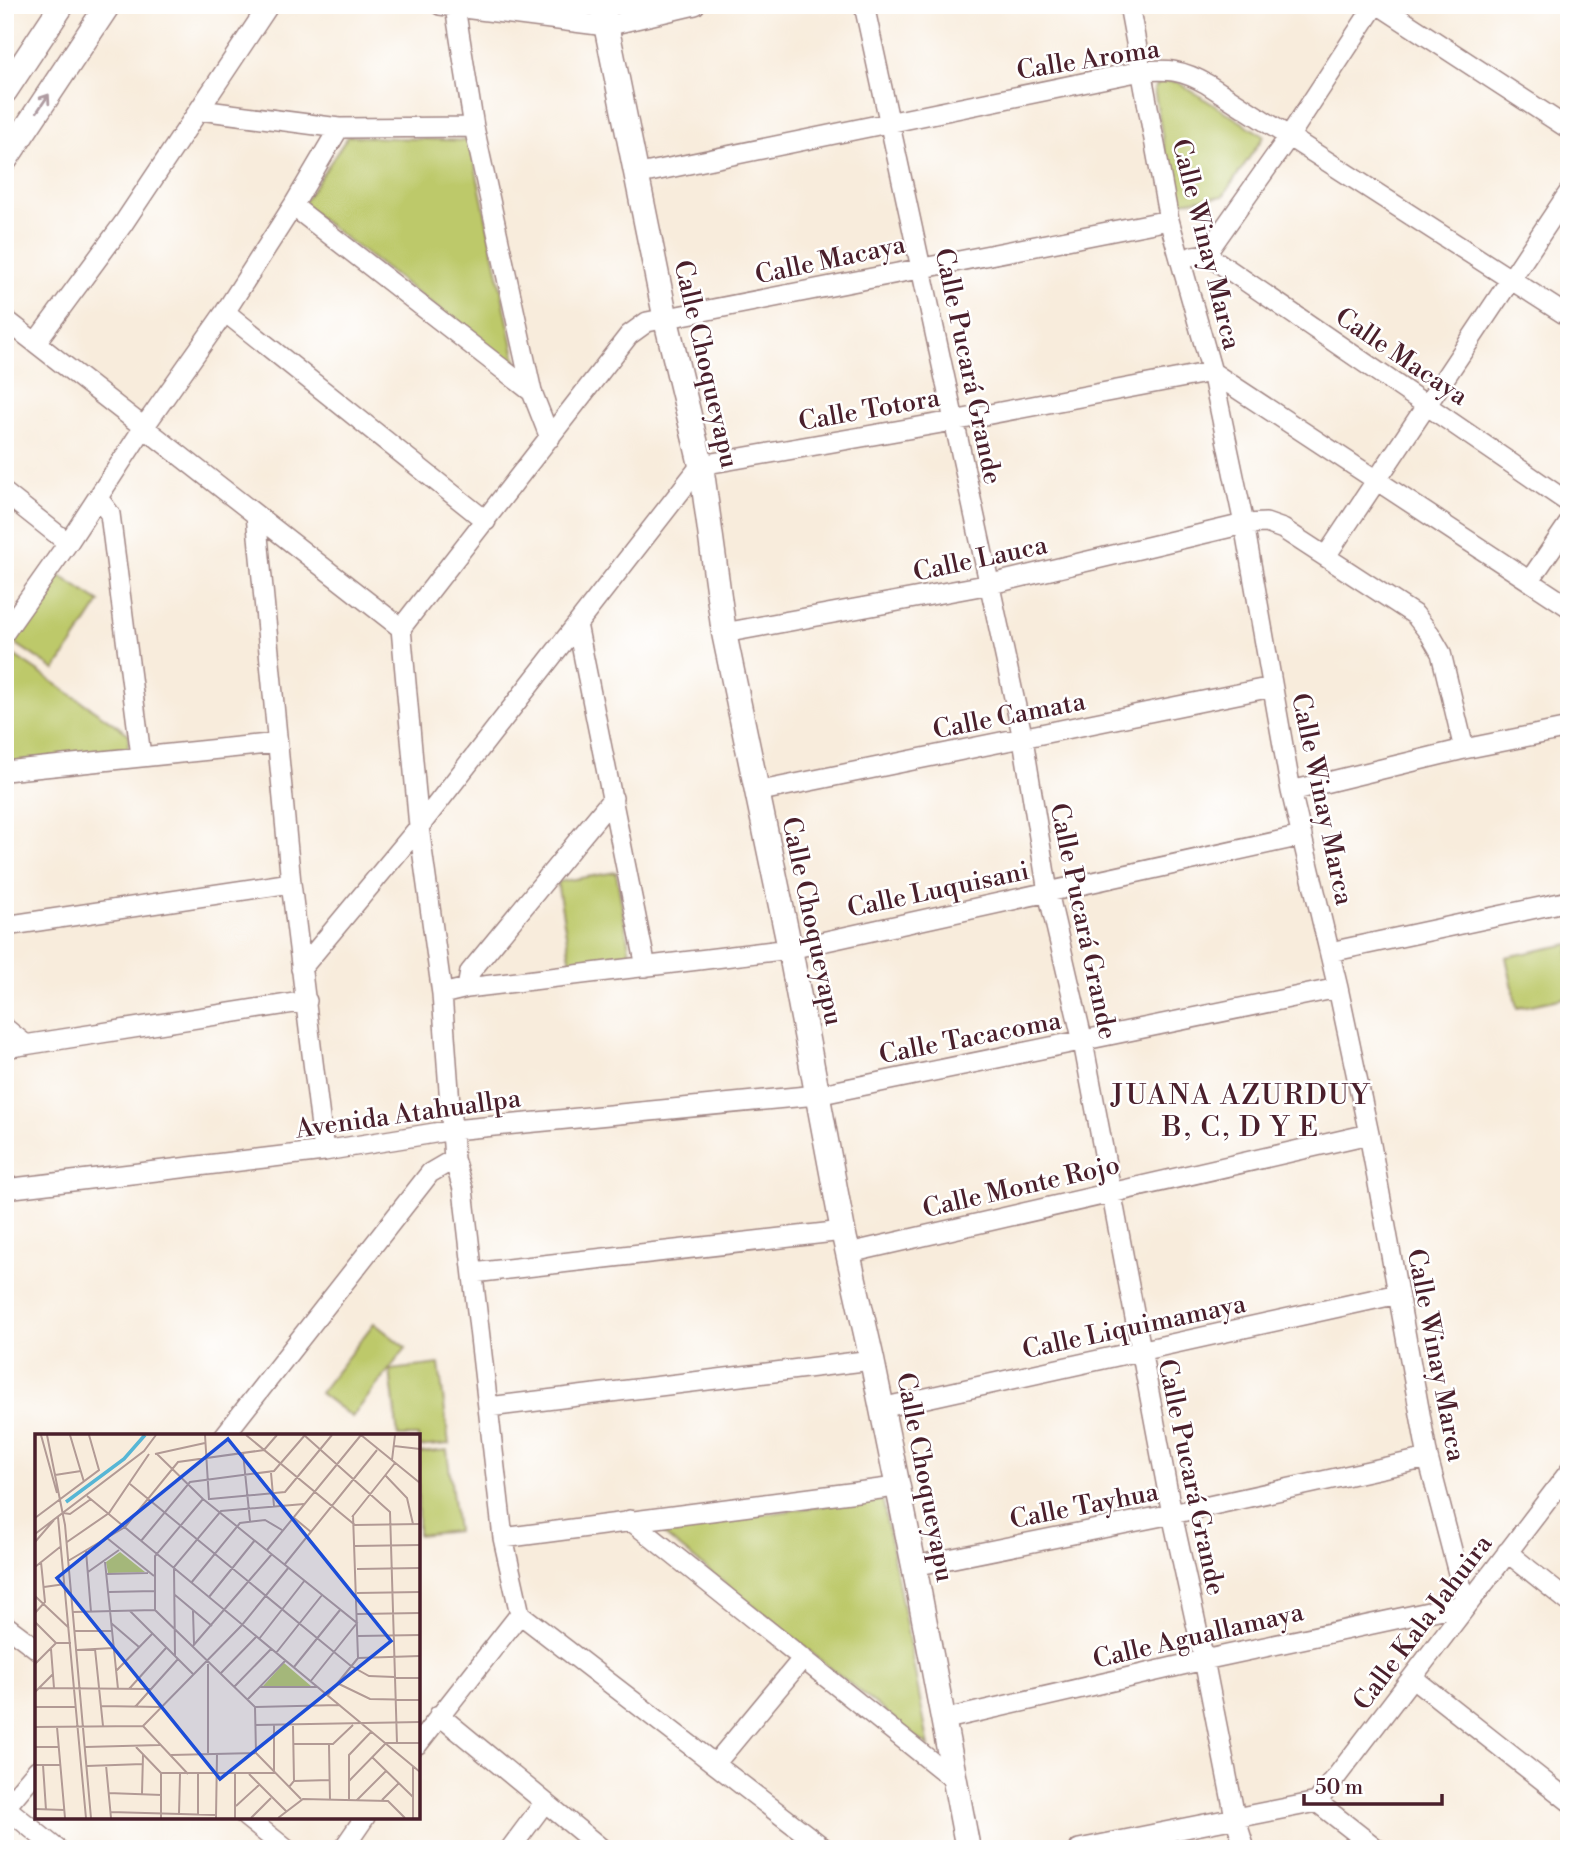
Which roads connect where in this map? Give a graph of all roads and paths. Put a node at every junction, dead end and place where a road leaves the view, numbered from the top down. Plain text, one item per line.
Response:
1 (108, 5) edge
2 (269, 5) edge
3 (695, 5) edge
4 (864, 5) edge
5 (1129, 5) edge
6 (1377, 5) edge
7 (448, 6) edge
8 (55, 15) edge
9 (604, 16) edge
10 (81, 46) junction
11 (1142, 71) junction
12 (9, 78) edge
13 (200, 110) junction
14 (891, 122) junction
15 (474, 127) junction
16 (339, 128) junction
17 (1569, 129) edge
18 (1288, 138) junction
19 (5, 160) edge
20 (635, 175) junction
21 (1569, 192) edge
22 (293, 206) junction
23 (1169, 220) junction
24 (1206, 254) junction
25 (1182, 259) junction
26 (920, 267) junction
27 (1511, 278) junction
28 (225, 312) junction
29 (1569, 317) edge
30 (5, 318) edge
31 (666, 320) junction
32 (36, 342) junction
33 (1212, 372) junction
34 (532, 393) junction
35 (1429, 405) junction
36 (953, 421) junction
37 (144, 427) junction
38 (550, 438) junction
39 (701, 466) junction
40 (1377, 481) junction
41 (5, 493) edge
42 (98, 498) junction
43 (1569, 503) edge
44 (256, 515) junction
45 (486, 521) junction
46 (1569, 523) edge
47 (1244, 524) junction
48 (68, 543) junction
49 (1326, 556) junction
50 (1530, 580) junction
51 (990, 584) junction
52 (1569, 607) edge
53 (577, 624) junction
54 (401, 628) junction
55 (5, 632) edge
56 (724, 633) junction
57 (1272, 687) junction
58 (1569, 728) edge
59 (1023, 739) junction
60 (277, 743) junction
61 (1464, 749) junction
62 (141, 756) junction
63 (5, 771) edge
64 (1291, 791) junction
65 (755, 792) junction
66 (613, 797) junction
67 (419, 827) junction
68 (1302, 836) junction
69 (290, 883) junction
70 (1048, 892) junction
71 (1569, 901) edge
72 (5, 926) edge
73 (790, 949) junction
74 (1330, 952) junction
75 (646, 967) junction
76 (301, 969) junction
77 (467, 988) junction
78 (1338, 988) junction
79 (442, 993) junction
80 (307, 1001) junction
81 (5, 1028) edge
82 (1083, 1042) junction
83 (26, 1045) junction
84 (5, 1048) edge
85 (817, 1095) junction
86 (453, 1130) junction
87 (1369, 1134) junction
88 (324, 1151) junction
89 (454, 1159) junction
90 (5, 1189) edge
91 (1110, 1193) junction
92 (846, 1242) junction
93 (473, 1273) junction
94 (1398, 1294) junction
95 (1140, 1352) junction
96 (872, 1360) junction
97 (489, 1407) junction
98 (881, 1408) junction
99 (226, 1434) edge
100 (1428, 1458) junction
101 (1569, 1472) edge
102 (897, 1487) junction
103 (1172, 1514) junction
104 (630, 1520) junction
105 (503, 1538) junction
106 (1507, 1552) junction
107 (914, 1566) junction
108 (1569, 1602) edge
109 (1466, 1604) junction
110 (520, 1614) junction
111 (5, 1625) edge
112 (35, 1648) edge
113 (803, 1658) junction
114 (1204, 1660) junction
115 (1413, 1678) junction
116 (439, 1714) junction
117 (942, 1720) junction
118 (420, 1741) edge
119 (715, 1764) junction
120 (35, 1772) edge
121 (957, 1782) junction
122 (1569, 1801) edge
123 (545, 1802) junction
124 (1317, 1802) junction
125 (5, 1807) edge
126 (1235, 1817) junction
127 (248, 1819) edge
128 (364, 1819) edge
129 (817, 1846) edge
130 (57, 1849) edge
131 (286, 1849) edge
132 (343, 1849) edge
133 (510, 1849) edge
134 (602, 1849) edge
135 (968, 1849) edge
136 (1080, 1849) edge
137 (1245, 1849) edge
138 (1377, 1849) edge

1 - 10 street
2 - 13 street
3 - 9 street
4 - 14 street, Calle Pucará Grande
5 - 11 street, Calle Winay Marca
6 - 17 street
6 - 18 street
7 - 9 street
7 - 15 street
8 - 10 street
8 - 12 street
9 - 20 street, Calle Choqueyapu
19 -> 10 street
11 - 14 street, Calle Aroma
11 - 18 street, Calle Aroma
11 - 23 street, Calle Winay Marca
13 - 16 street
13 - 32 street
14 - 20 street, Calle Aroma
14 - 26 street, Calle Pucará Grande
15 - 16 street
15 - 34 street
16 - 22 street
18 - 24 street
18 - 27 street, Calle Aroma
20 - 31 street, Calle Choqueyapu
21 - 27 street
22 - 28 street
22 - 34 street
23 - 25 street, Calle Winay Marca
23 - 26 street, Calle Macaya
24 - 25 street
24 - 35 street, Calle Macaya
25 - 33 street, Calle Winay Marca
26 - 31 street, Calle Macaya
26 - 36 street, Calle Pucará Grande
27 - 29 street, Calle Aroma
27 - 35 street
28 - 37 street
28 - 45 street
30 - 32 street
31 - 38 street, Calle Macaya
31 - 39 street, Calle Choqueyapu
32 - 37 street
33 - 36 street, Calle Totora
33 - 40 street
33 - 47 street, Calle Winay Marca
34 - 38 street
35 - 40 street
35 - 43 street, Calle Macaya
36 - 39 street, Calle Totora
36 - 51 street, Calle Pucará Grande
37 - 42 street
37 - 44 street
38 - 45 street, Calle Macaya
39 - 53 street
39 - 56 street, Calle Choqueyapu
40 - 49 street
40 - 50 street
41 - 48 street
42 - 48 street
42 - 62 street
44 - 54 street
44 - 60 street
45 - 54 street, Calle Macaya
46 - 50 street
47 - 49 street, Calle Lauca
47 - 51 street, Calle Lauca
47 - 57 street, Calle Winay Marca
48 - 55 street
49 - 61 street, Calle Lauca
50 - 52 street
51 - 56 street, Calle Lauca
51 - 59 street, Calle Pucará Grande
53 - 66 street
53 - 67 street
54 - 67 street
56 - 65 street, Calle Choqueyapu
57 - 59 street, Calle Camata
57 - 64 street, Calle Winay Marca
58 - 61 street
59 - 65 street, Calle Camata
59 - 70 street, Calle Pucará Grande
60 - 62 street
60 - 69 street
61 - 64 street
62 - 63 street
64 - 68 street, Calle Winay Marca
65 - 73 street, Calle Choqueyapu
66 - 75 street
66 - 77 street
67 - 76 street
67 - 79 street
68 - 70 street, Calle Luquisani
68 - 74 street, Calle Winay Marca
69 - 72 street
69 - 76 street
70 - 73 street, Calle Luquisani
70 - 82 street, Calle Pucará Grande
71 - 74 street
73 - 75 street, Calle Luquisani
73 - 85 street, Calle Choqueyapu
74 - 78 street, Calle Winay Marca
75 - 77 street, Calle Luquisani
76 - 80 street
77 - 79 street, Calle Luquisani
78 - 82 street, Calle Tacacoma
78 - 87 street, Calle Winay Marca
79 - 86 street
80 - 83 street
80 - 88 street
81 - 83 street
82 - 85 street, Calle Tacacoma
82 - 91 street, Calle Pucará Grande
83 - 84 street
85 - 86 street, Avenida Atahuallpa
85 - 92 street, Calle Choqueyapu
86 - 88 street, Avenida Atahuallpa
86 - 89 street
87 - 91 street, Calle Monte Rojo
87 - 94 street, Calle Winay Marca
88 - 90 street, Avenida Atahuallpa
89 - 93 street
89 - 99 street
91 - 92 street, Calle Monte Rojo
91 - 95 street, Calle Pucará Grande
92 - 93 street, Calle Monte Rojo
92 - 96 street, Calle Choqueyapu
93 - 97 street
94 - 95 street, Calle Liquimamaya
94 - 100 street, Calle Winay Marca
95 - 98 street, Calle Liquimamaya
95 - 103 street, Calle Pucará Grande
96 - 97 street
96 - 98 street, Calle Choqueyapu
97 - 105 street
98 - 102 street, Calle Choqueyapu
100 - 103 street, Calle Tayhua
100 - 109 street, Calle Winay Marca
101 - 106 street, Calle Kala Jahuira
102 - 104 street
102 - 107 street, Calle Choqueyapu
103 - 107 street, Calle Tayhua
103 - 114 street, Calle Pucará Grande
104 - 105 street
104 - 113 street
105 - 110 street
106 - 108 street
106 - 109 street, Calle Kala Jahuira
107 - 117 street, Calle Choqueyapu
109 - 114 street, Calle Aguallamaya
109 - 115 street, Calle Kala Jahuira
110 - 116 street
110 - 119 street
111 - 112 street
113 - 119 street
113 - 121 street
114 - 117 street, Calle Aguallamaya
114 - 126 street, Calle Pucará Grande
115 - 122 street
115 - 124 street, Calle Kala Jahuira
116 - 118 street
116 - 123 street
117 - 121 street, Calle Choqueyapu
119 - 129 street
120 - 125 street
121 - 135 street, Calle Choqueyapu
123 - 133 street
123 - 134 street
124 - 126 street
124 - 138 street
125 - 130 street
126 - 136 street
126 - 137 street, Calle Pucará Grande
127 - 131 street
128 - 132 street

